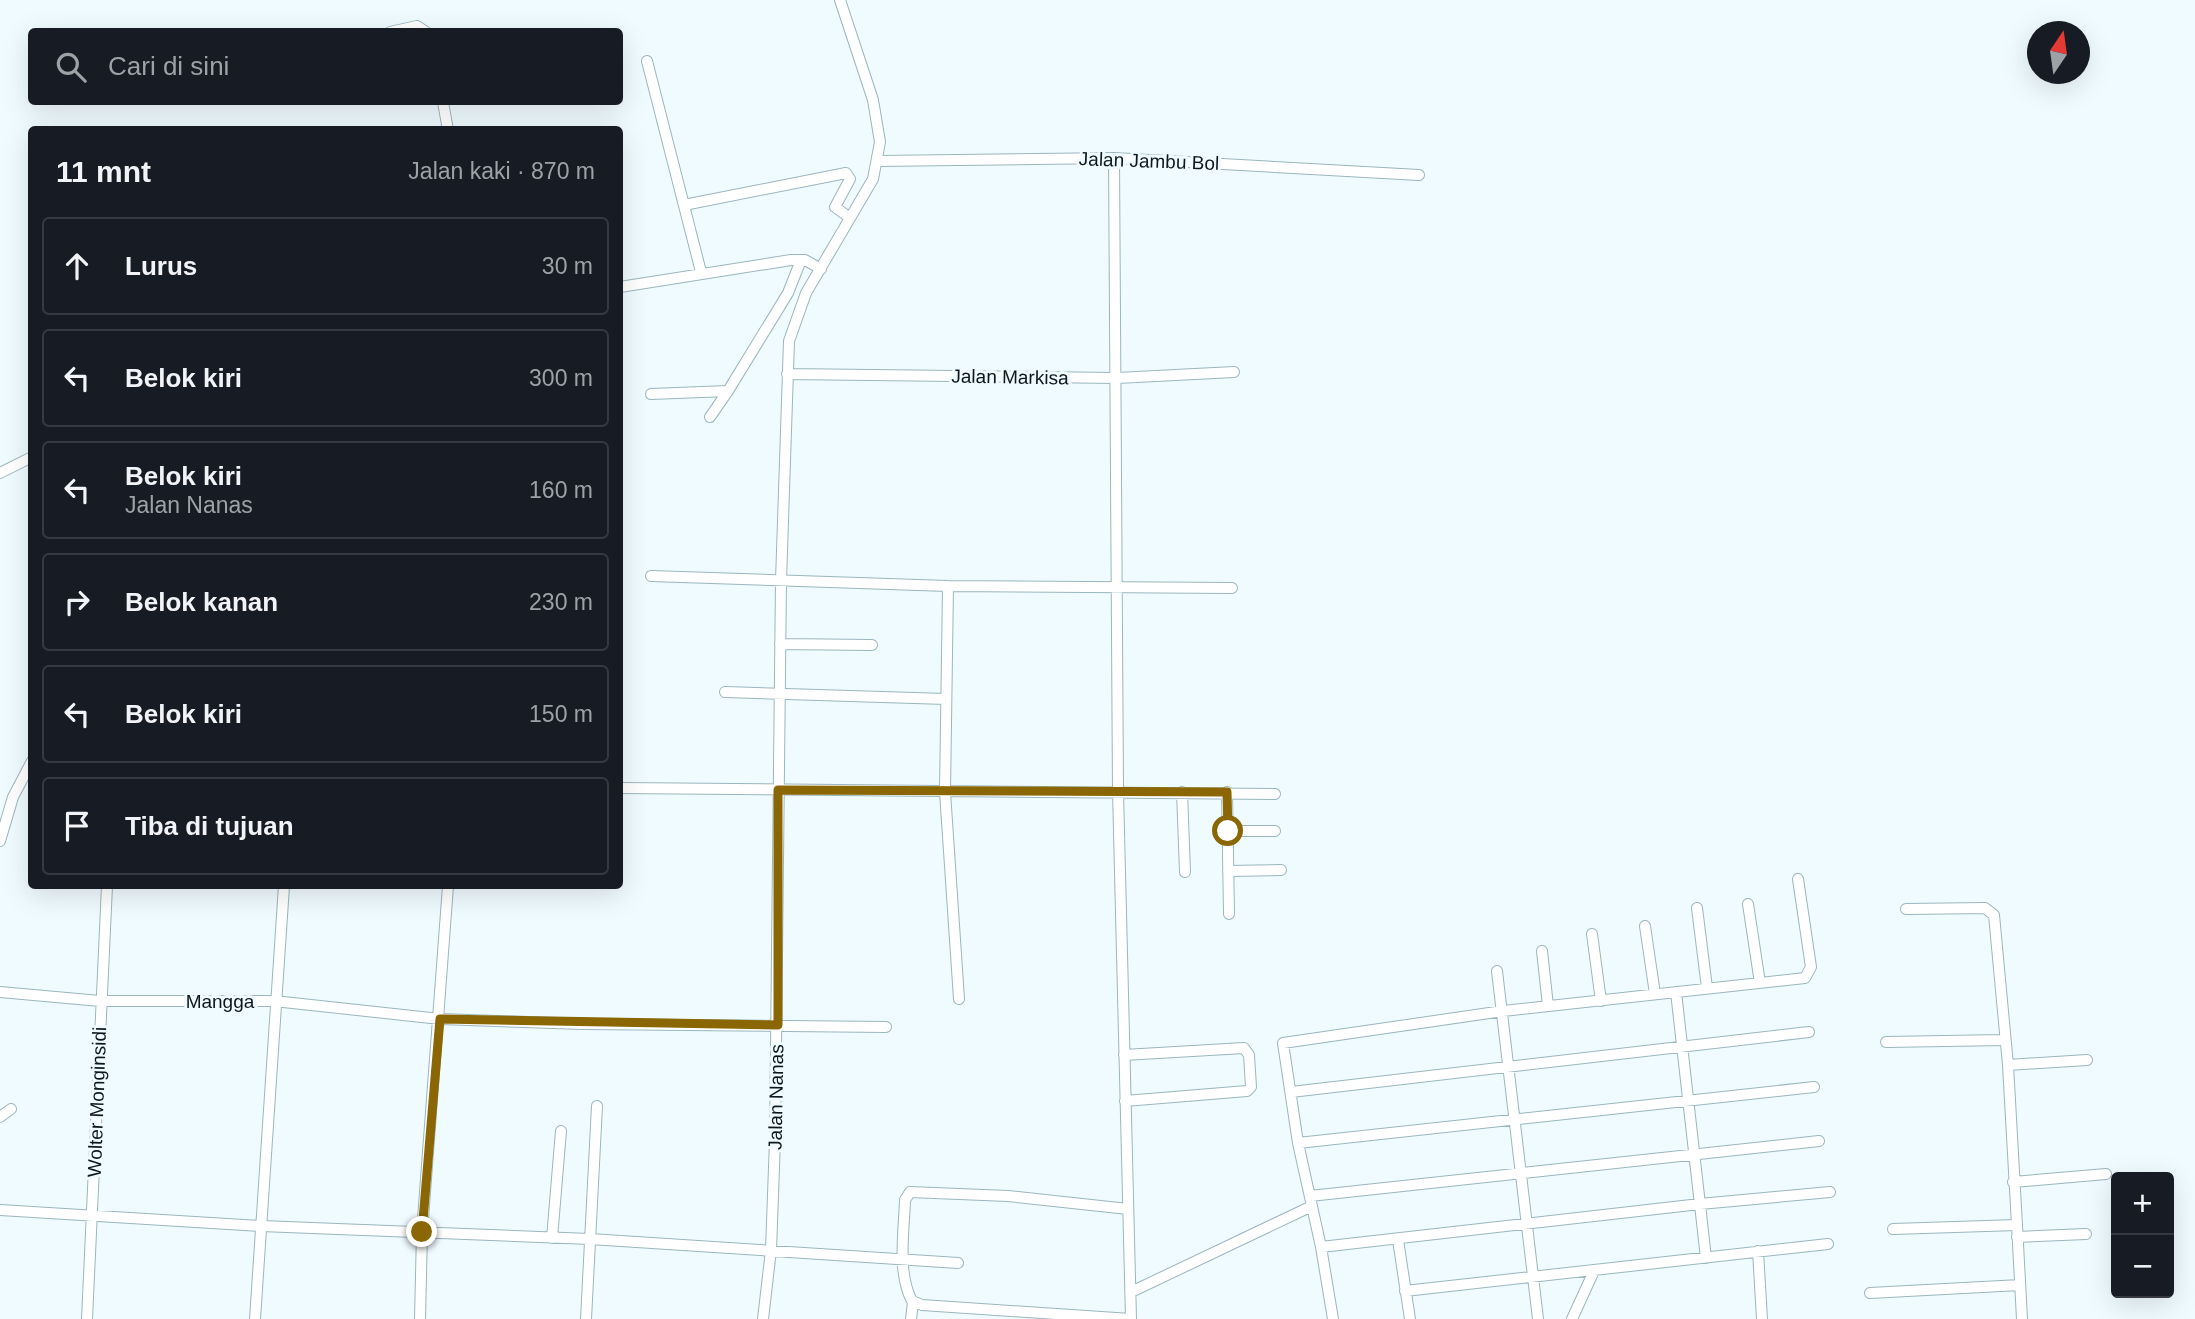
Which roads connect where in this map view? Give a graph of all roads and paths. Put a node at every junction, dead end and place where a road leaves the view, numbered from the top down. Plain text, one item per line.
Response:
1 (840, 0) edge
2 (648, 61) dead end
3 (444, 105) edge
4 (447, 126) edge
5 (1114, 158) junction
6 (878, 161) junction
7 (1419, 175) dead end
8 (684, 205) junction
9 (850, 218) junction
10 (810, 263) junction
11 (701, 272) junction
12 (623, 286) edge
13 (1234, 372) dead end
14 (787, 374) junction
15 (1117, 378) junction
16 (728, 391) junction
17 (651, 394) dead end
18 (710, 417) dead end
19 (28, 459) edge
20 (0, 473) edge
21 (651, 576) dead end
22 (781, 581) junction
23 (948, 586) junction
24 (1116, 586) junction
25 (1232, 588) dead end
26 (780, 644) junction
27 (872, 645) dead end
28 (725, 692) dead end
29 (780, 692) junction
30 (946, 699) junction
31 (28, 769) edge
32 (623, 788) edge
33 (778, 790) junction
34 (1118, 791) junction
35 (945, 792) junction
36 (1182, 792) junction
37 (1227, 792) junction
38 (1275, 794) dead end
39 (1228, 831) junction
40 (1275, 831) dead end
41 (0, 841) edge
42 (1281, 870) dead end
43 (1228, 871) junction
44 (1185, 872) dead end
45 (1798, 879) dead end
46 (107, 889) edge
47 (284, 889) edge
48 (448, 889) edge
49 (1748, 904) dead end
50 (1697, 908) dead end
51 (1906, 909) dead end
52 (1229, 914) dead end
53 (1645, 926) dead end
54 (1592, 934) dead end
55 (1542, 951) dead end
56 (1497, 971) dead end
57 (1760, 983) junction
58 (1707, 988) junction
59 (0, 992) edge
60 (1676, 992) junction
61 (1655, 994) junction
62 (959, 999) dead end
63 (100, 1001) junction
64 (274, 1001) junction
65 (1601, 1001) junction
66 (1548, 1006) junction
67 (1503, 1011) junction
68 (440, 1019) junction
69 (778, 1025) junction
70 (886, 1027) dead end
71 (1809, 1032) dead end
72 (2004, 1040) junction
73 (1886, 1042) dead end
74 (1683, 1045) junction
75 (1124, 1055) junction
76 (2087, 1060) dead end
77 (2008, 1065) junction
78 (1508, 1066) junction
79 (1814, 1087) dead end
80 (1291, 1093) junction
81 (1689, 1100) junction
82 (1125, 1101) junction
83 (597, 1106) dead end
84 (11, 1109) dead end
85 (0, 1117) edge
86 (1514, 1119) junction
87 (561, 1131) dead end
88 (1819, 1141) dead end
89 (1297, 1143) junction
90 (1693, 1152) junction
91 (1521, 1171) junction
92 (2106, 1174) dead end
93 (2013, 1182) junction
94 (1830, 1192) dead end
95 (1311, 1201) junction
96 (1700, 1204) junction
97 (1128, 1209) junction
98 (0, 1210) edge
99 (94, 1214) junction
100 (1525, 1224) junction
101 (261, 1226) junction
102 (1893, 1228) dead end
103 (2017, 1231) junction
104 (422, 1232) junction
105 (2086, 1234) dead end
106 (552, 1238) junction
107 (590, 1239) junction
108 (1398, 1240) junction
109 (1828, 1244) dead end
110 (1321, 1247) junction
111 (771, 1250) junction
112 (1758, 1251) junction
113 (903, 1258) junction
114 (1706, 1258) junction
115 (958, 1263) dead end
116 (1594, 1271) junction
117 (1532, 1279) junction
118 (2020, 1285) junction
119 (1131, 1292) junction
120 (1405, 1292) junction
121 (1870, 1293) dead end
122 (913, 1302) junction
123 (87, 1319) edge
124 (255, 1319) edge
125 (420, 1319) edge
126 (586, 1319) edge
127 (763, 1319) edge
128 (911, 1319) edge
129 (1131, 1319) edge
130 (1333, 1319) edge
131 (1410, 1319) edge
132 (1538, 1319) edge
133 (1572, 1319) edge
134 (1762, 1319) edge
135 (2022, 1319) edge

1 - 6 street
2 - 8 street
3 - 4 street
5 - 6 street, Jalan Jambu Bol
5 - 7 street, Jalan Jambu Bol
5 - 15 street
6 - 9 street
8 - 9 street
8 - 11 street
9 - 10 street
10 - 11 street
10 - 14 street, Jalan Nanas
10 - 16 street
11 - 12 street
13 - 15 street, Jalan Markisa
14 - 15 street, Jalan Markisa
14 - 22 street, Jalan Nanas
15 - 24 street
16 - 17 street
16 - 18 street
19 - 20 street
21 - 22 street
22 - 23 street
22 - 26 street, Jalan Nanas
23 - 24 street
23 - 30 street
24 - 25 street
24 - 34 street
26 - 27 street
26 - 29 street, Jalan Nanas
28 - 29 street
29 - 30 street
29 - 33 street, Jalan Nanas
30 - 35 street
31 - 41 street
32 - 33 street
33 - 35 street
33 - 69 street, Jalan Nanas
34 - 35 street
34 - 36 street
34 - 75 street
35 - 62 street
36 - 37 street
36 - 44 street
37 - 38 street
37 - 39 street
39 - 40 street
39 - 43 street
42 - 43 street
43 - 52 street
45 - 57 street
46 - 63 street, Wolter Monginsidi
47 - 64 street
48 - 68 street
49 - 57 street
50 - 58 street
51 - 72 street
53 - 61 street
54 - 65 street
55 - 66 street
56 - 67 street
57 - 58 street
58 - 60 street
59 - 63 street, Mangga
60 - 61 street
60 - 74 street
61 - 65 street
63 - 64 street, Mangga
63 - 99 street, Wolter Monginsidi
64 - 68 street, Mangga
64 - 101 street
65 - 66 street
66 - 67 street
67 - 78 street
67 - 80 street
68 - 69 street, Mangga
68 - 104 street
69 - 70 street, Mangga
69 - 111 street, Jalan Nanas
71 - 74 street
72 - 73 street
72 - 77 street
74 - 78 street
74 - 81 street
75 - 82 street
75 - 82 street
76 - 77 street
77 - 93 street
78 - 80 street
78 - 86 street
79 - 81 street
80 - 89 street
81 - 86 street
81 - 90 street
82 - 97 street
83 - 107 street
84 - 85 street
86 - 89 street
86 - 91 street
87 - 106 street
88 - 90 street
89 - 95 street
90 - 91 street
90 - 96 street
91 - 95 street
91 - 100 street
92 - 93 street
93 - 103 street
94 - 96 street
95 - 110 street
95 - 119 street
96 - 100 street
96 - 114 street
97 - 113 street
97 - 119 street
98 - 99 street
99 - 101 street
99 - 123 street, Wolter Monginsidi
100 - 108 street
100 - 117 street
101 - 104 street
101 - 124 street
102 - 103 street
103 - 105 street
103 - 118 street
104 - 106 street
104 - 125 street
106 - 107 street
107 - 111 street
107 - 126 street
108 - 110 street
108 - 120 street
109 - 112 street
110 - 130 street
111 - 113 street
111 - 127 street, Jalan Nanas
112 - 114 street
112 - 134 street
113 - 115 street
113 - 122 street
114 - 116 street
116 - 117 street
116 - 133 street
117 - 120 street
117 - 132 street
118 - 121 street
118 - 135 street
119 - 129 street
120 - 131 street
122 - 128 street
122 - 129 street

